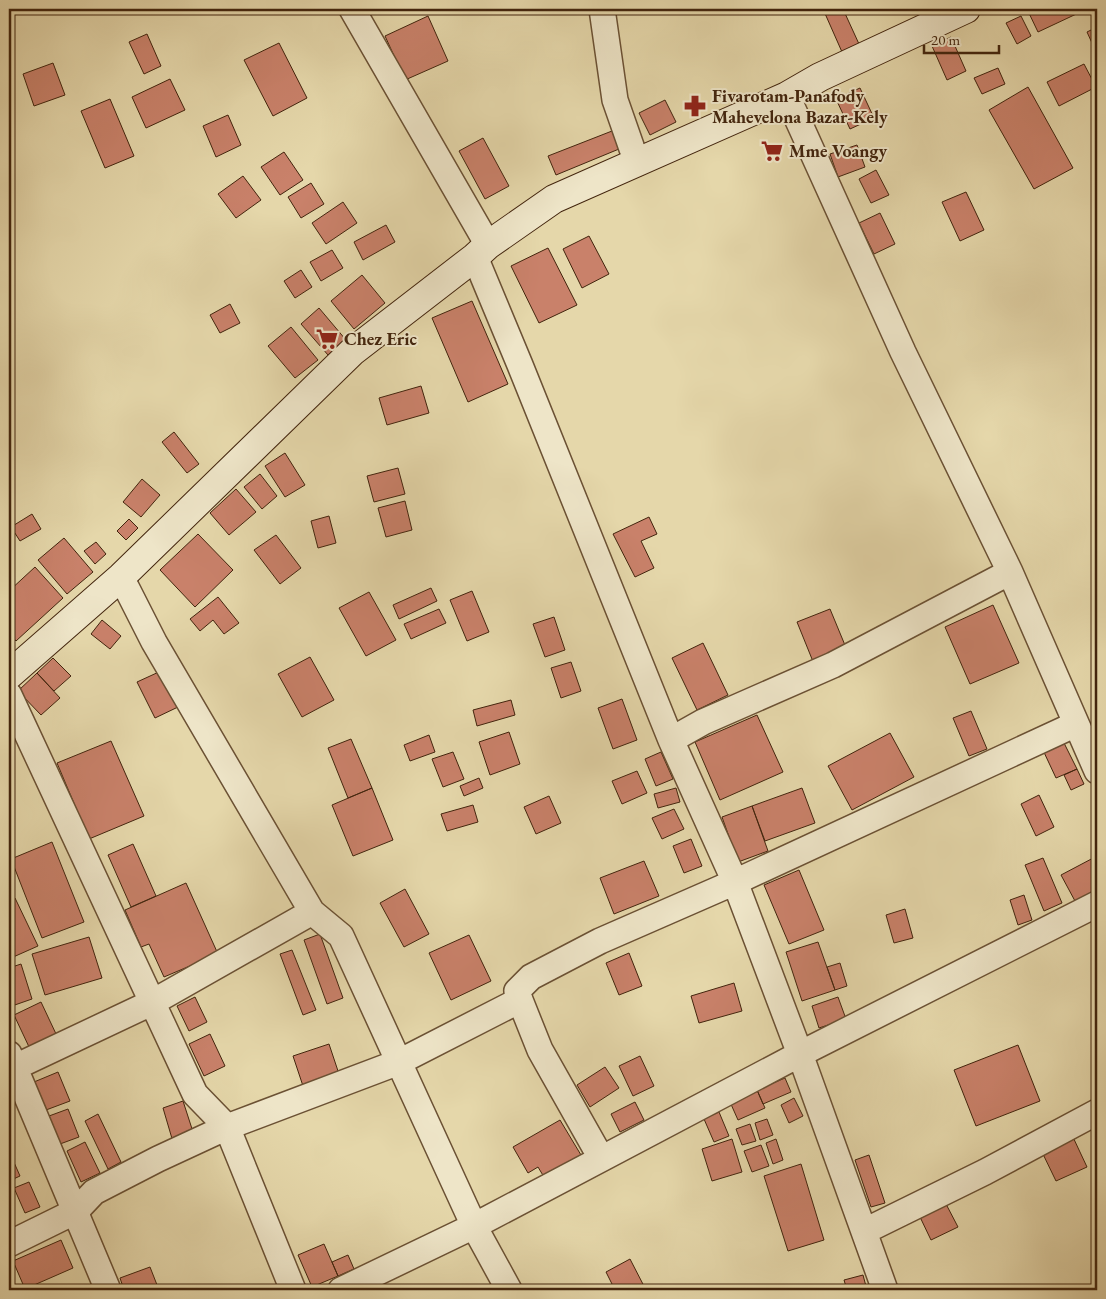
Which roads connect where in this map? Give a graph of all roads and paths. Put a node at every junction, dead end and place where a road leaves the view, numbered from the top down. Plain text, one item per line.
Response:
1 (352, 9) edge
2 (602, 9) edge
3 (966, 9) edge
4 (787, 96) junction
5 (637, 162) junction
6 (482, 251) junction
7 (1010, 572) junction
8 (120, 577) junction
9 (9, 678) edge
10 (1076, 724) junction
11 (671, 740) junction
12 (1097, 771) edge
13 (735, 882) junction
14 (1097, 904) edge
15 (312, 912) junction
16 (520, 1000) junction
17 (153, 1002) junction
18 (800, 1054) junction
19 (399, 1062) junction
20 (11, 1064) edge
21 (1097, 1112) edge
22 (227, 1128) junction
23 (600, 1158) junction
24 (76, 1211) junction
25 (474, 1226) junction
26 (865, 1231) junction
27 (9, 1244) edge
28 (108, 1290) edge
29 (293, 1290) edge
30 (341, 1290) edge
31 (509, 1290) edge
32 (885, 1290) edge

1 - 6 street
2 - 5 street
3 - 4 main road
4 - 5 main road
4 - 7 street
5 - 6 main road
6 - 8 main road
6 - 11 street
7 - 10 street
7 - 11 street
8 - 9 main road
8 - 15 street
9 - 17 street
10 - 12 street
10 - 13 street
11 - 13 street
13 - 16 street
13 - 18 street
14 - 18 street
15 - 17 street
15 - 19 street
16 - 19 street
16 - 23 street
17 - 20 street
17 - 22 street
18 - 23 street
18 - 26 street
19 - 22 street
19 - 25 street
20 - 24 street
21 - 26 street
22 - 24 street
22 - 29 street
23 - 25 street
24 - 27 street
24 - 28 street
25 - 30 street
25 - 31 street
26 - 32 street

